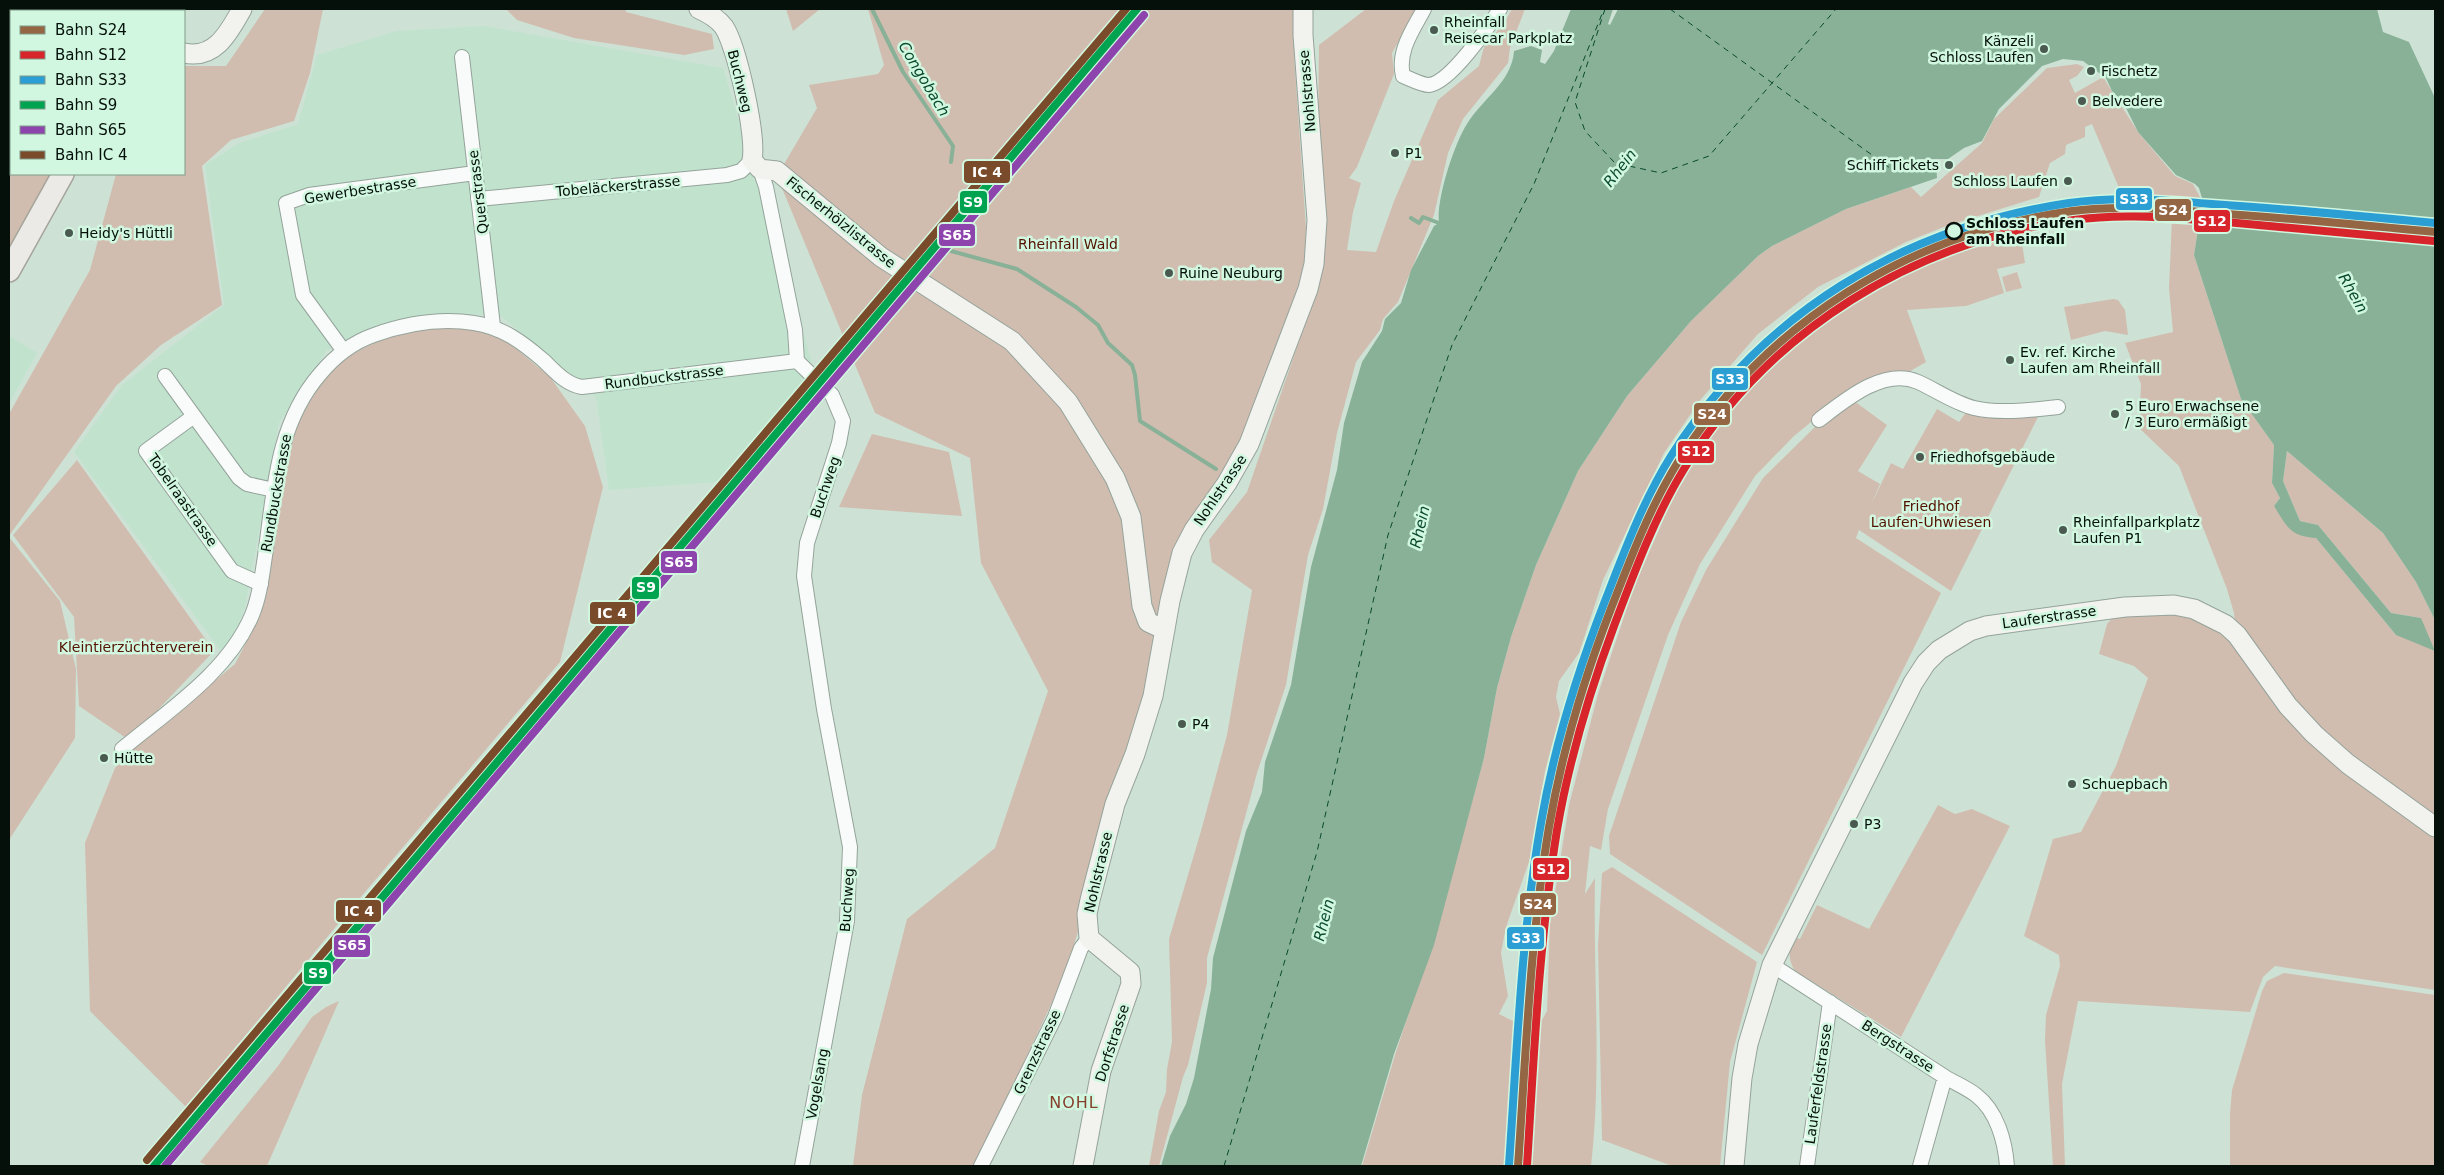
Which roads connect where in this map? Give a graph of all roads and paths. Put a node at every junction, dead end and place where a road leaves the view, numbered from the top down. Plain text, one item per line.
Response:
1 (242, 9) edge
2 (699, 9) edge
3 (1303, 9) edge
4 (1424, 9) edge
5 (1500, 9) edge
6 (185, 53) edge
7 (462, 57) dead end
8 (756, 164) junction
9 (475, 173) junction
10 (62, 175) edge
11 (478, 199) junction
12 (9, 271) edge
13 (493, 326) junction
14 (343, 350) junction
15 (797, 361) junction
16 (165, 376) dead end
17 (2058, 407) dead end
18 (194, 416) junction
19 (1819, 420) dead end
20 (274, 490) junction
21 (261, 584) junction
22 (1165, 630) junction
23 (122, 749) dead end
24 (2435, 827) edge
25 (1089, 938) junction
26 (1772, 965) junction
27 (832, 1001) joint
28 (1830, 1002) junction
29 (1945, 1077) junction
30 (802, 1166) edge
31 (981, 1166) edge
32 (1083, 1166) edge
33 (1734, 1166) edge
34 (1807, 1166) edge
35 (1920, 1166) edge
36 (2007, 1166) edge

1 - 6 street
2 - 8 street, Buchweg
3 - 22 street, Nohlstrasse
4 - 5 street
7 - 9 street, Querstrasse
8 - 11 street, Tobeläckerstrasse
8 - 15 street, Buchweg
8 - 22 street, Fischerhölzlistrasse
9 - 11 street, Querstrasse
9 - 14 street, Gewerbestrasse
10 - 12 main road
11 - 13 street, Querstrasse
13 - 14 street, Rundbuckstrasse
13 - 15 street, Rundbuckstrasse
14 - 20 street, Rundbuckstrasse
15 - 27 street, Buchweg
16 - 18 street
17 - 19 street
18 - 20 street
18 - 21 street, Tobelraastrasse
20 - 21 street, Rundbuckstrasse
21 - 23 street, Rundbuckstrasse
22 - 25 street, Nohlstrasse
24 - 26 street, Lauferstrasse
25 - 31 street, Grenzstrasse
25 - 32 street, Dorfstrasse
26 - 28 street, Bergstrasse
26 - 33 street, Lauferstrasse
27 - 30 street, Vogelsang
28 - 29 street, Bergstrasse
28 - 34 street, Lauferfeldstrasse
29 - 35 street, Bergstrasse
29 - 36 street

